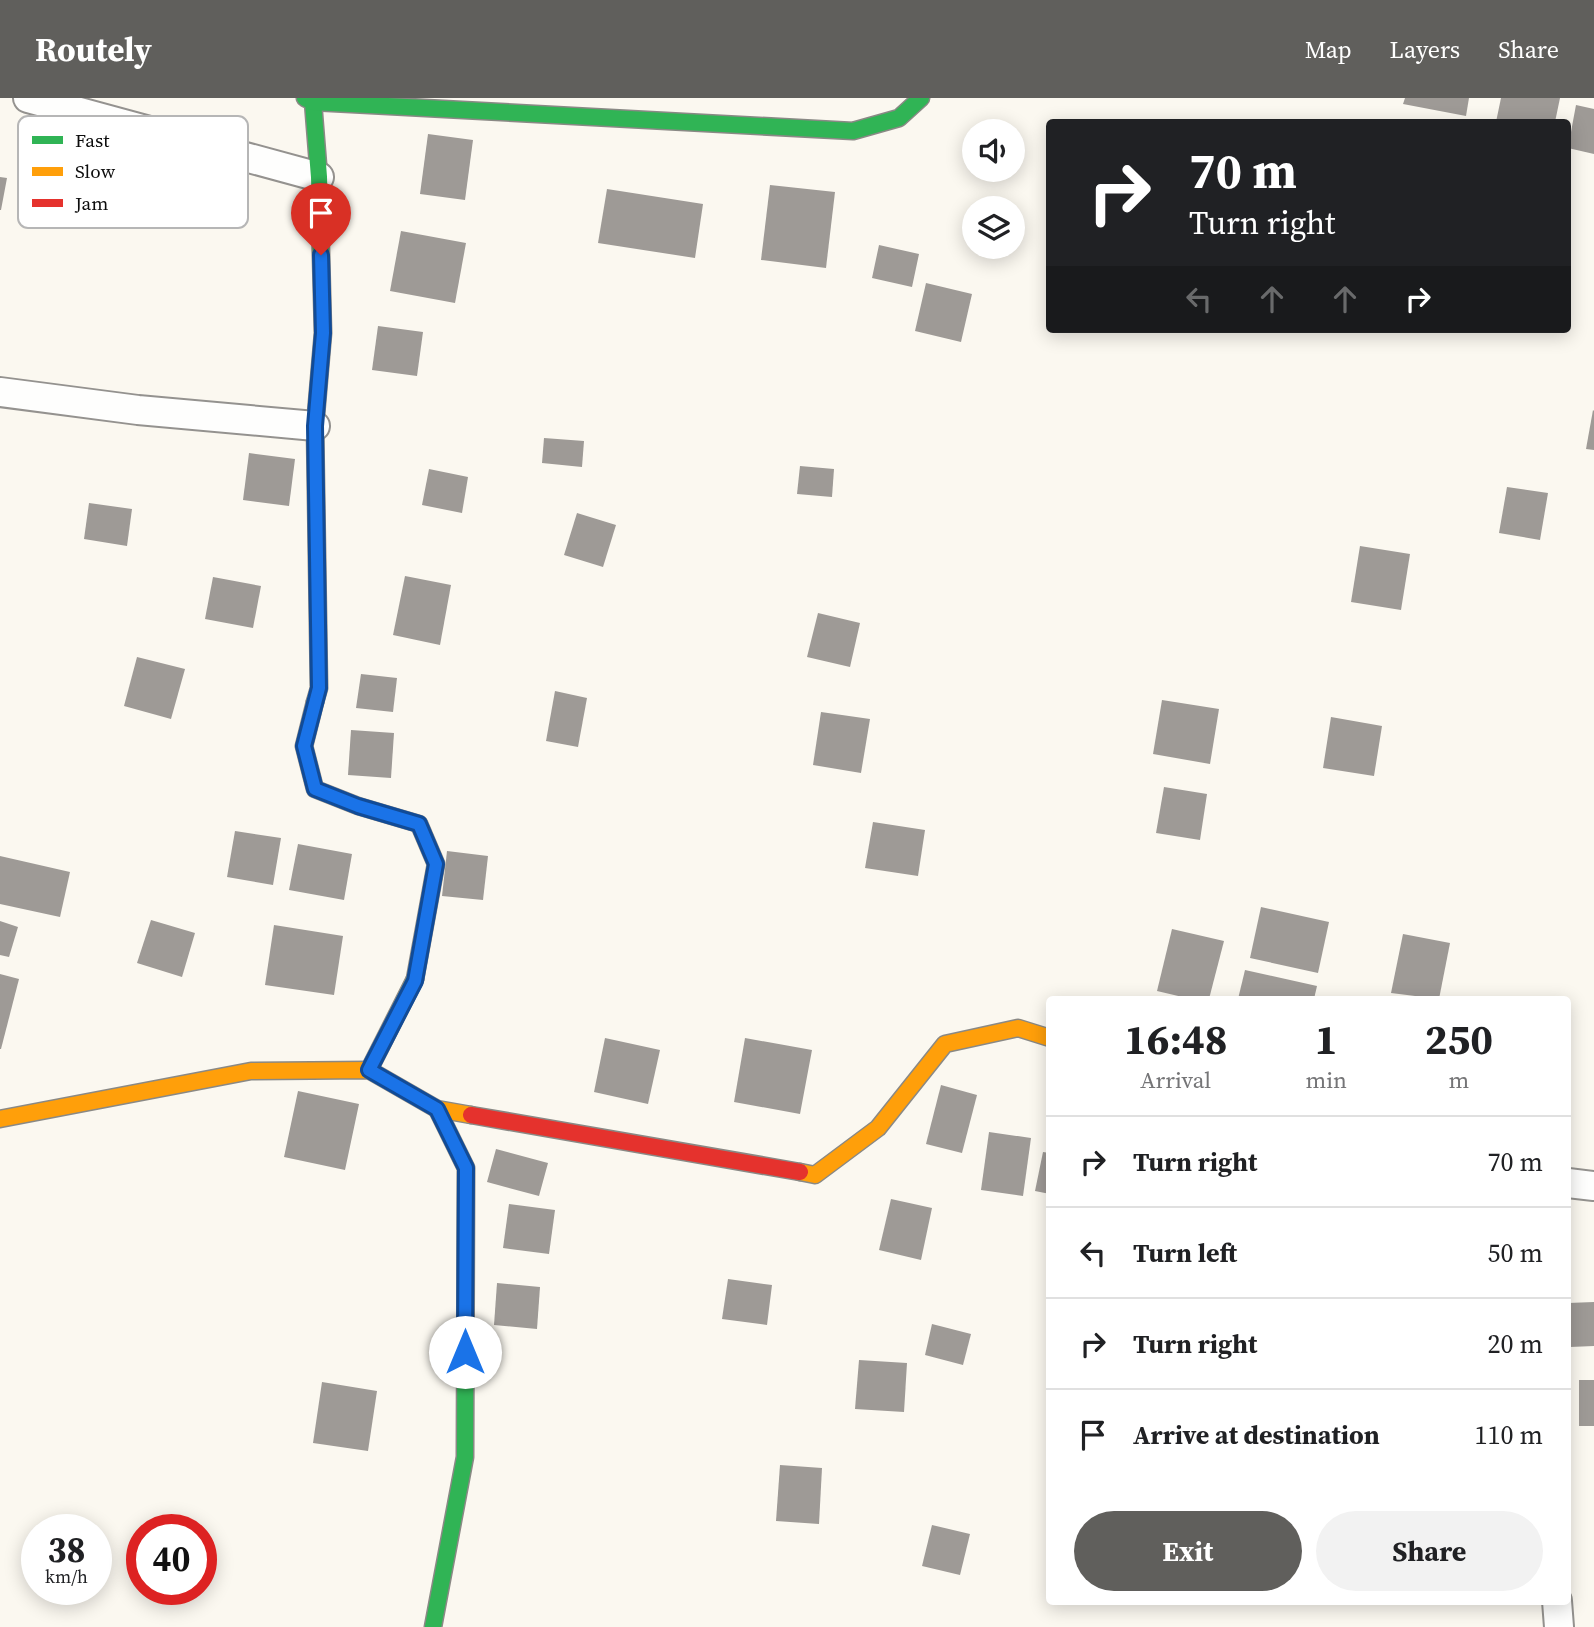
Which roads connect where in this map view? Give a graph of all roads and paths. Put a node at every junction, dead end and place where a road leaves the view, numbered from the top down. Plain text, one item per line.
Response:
1 (29, 98) edge
2 (921, 98) edge
3 (309, 100) edge
4 (95, 116) edge
5 (248, 158) edge
6 (319, 177) junction
7 (0, 392) edge
8 (315, 426) junction
9 (1046, 1037) edge
10 (369, 1070) junction
11 (437, 1109) junction
12 (0, 1119) edge
13 (1571, 1183) edge
14 (1594, 1186) edge
15 (1557, 1605) edge
16 (433, 1627) edge
17 (1559, 1627) edge

1 - 4 street
2 - 3 street
3 - 6 street
5 - 6 street
6 - 8 street
7 - 8 street
8 - 10 street
9 - 11 street
10 - 11 street
10 - 12 street
11 - 16 street
13 - 14 street
15 - 17 street

